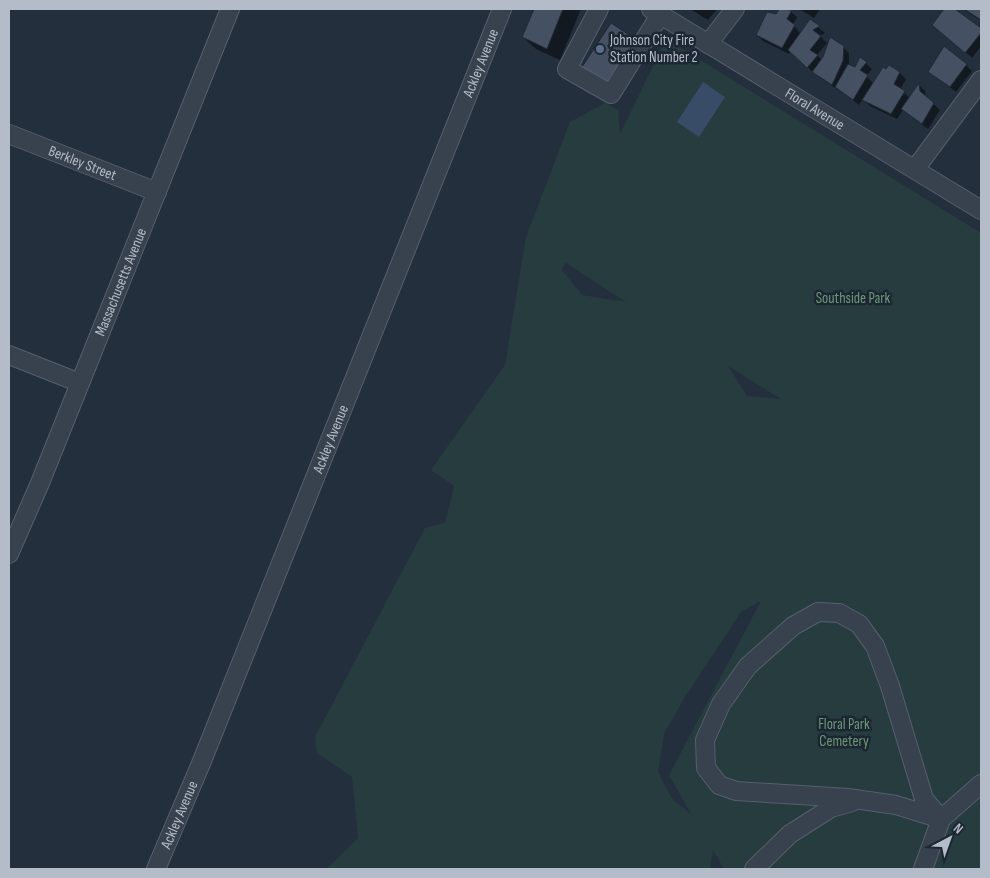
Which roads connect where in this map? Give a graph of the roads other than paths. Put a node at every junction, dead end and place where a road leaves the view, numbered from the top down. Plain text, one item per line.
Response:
1 (230, 9) edge
2 (502, 9) edge
3 (599, 9) edge
4 (735, 9) edge
5 (656, 12) edge
6 (708, 44) junction
7 (981, 80) edge
8 (9, 134) edge
9 (915, 169) junction
10 (157, 192) junction
11 (981, 210) edge
12 (9, 355) edge
13 (80, 383) junction
14 (9, 554) edge
15 (981, 784) edge
16 (862, 800) junction
17 (941, 820) junction
18 (156, 869) edge
19 (754, 869) edge
20 (924, 869) edge

1 - 10 street, Massachusetts Avenue
2 - 18 street, Ackley Avenue
3 - 5 street
4 - 6 street
5 - 6 street, Floral Avenue
6 - 9 street, Floral Avenue
7 - 9 street
8 - 10 street, Berkley Street
9 - 11 street, Floral Avenue
10 - 13 street, Massachusetts Avenue
12 - 13 street
13 - 14 street, Massachusetts Avenue
15 - 17 street
16 - 17 street
16 - 17 street
16 - 19 street
17 - 20 street

